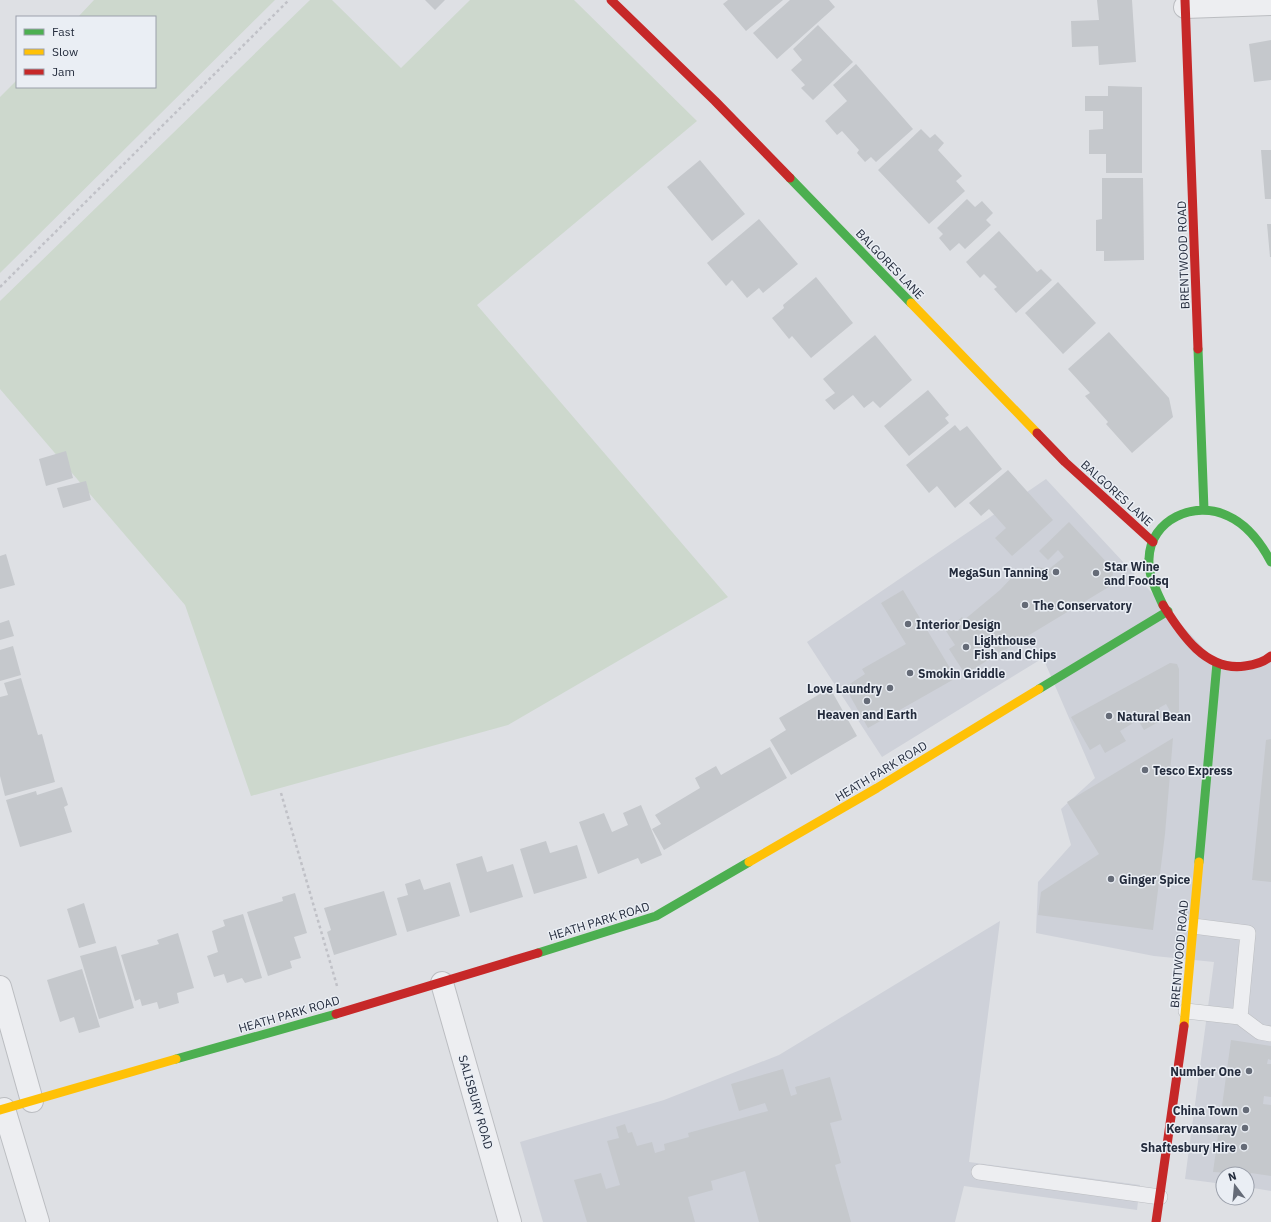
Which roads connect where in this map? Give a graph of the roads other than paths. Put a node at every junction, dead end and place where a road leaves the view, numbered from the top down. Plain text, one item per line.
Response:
1 (611, 0) edge
2 (1185, 3) edge
3 (1271, 4) edge
4 (1204, 510) junction
5 (1153, 542) junction
6 (1268, 551) edge
7 (1168, 611) junction
8 (1270, 658) edge
9 (1217, 663) junction
10 (1193, 926) junction
11 (442, 983) junction
12 (0, 987) edge
13 (1186, 1011) junction
14 (1240, 1017) junction
15 (1271, 1034) edge
16 (32, 1101) junction
17 (2, 1110) edge
18 (979, 1172) dead end
19 (1160, 1197) junction
20 (38, 1222) edge
21 (510, 1222) edge
22 (1156, 1222) edge

1 - 5 street, BALGORES LANE
2 - 3 street
2 - 4 street, BRENTWOOD ROAD
4 - 5 street
4 - 6 street
5 - 7 street
7 - 9 street
7 - 11 street, HEATH PARK ROAD
8 - 9 street
9 - 10 street, BRENTWOOD ROAD
10 - 13 street, BRENTWOOD ROAD
10 - 14 lane
11 - 16 street, HEATH PARK ROAD
11 - 21 street, SALISBURY ROAD
12 - 16 street
13 - 14 lane
13 - 19 street, BRENTWOOD ROAD
14 - 15 lane
16 - 17 street, HEATH PARK ROAD
17 - 20 street
18 - 19 lane
19 - 22 street, BRENTWOOD ROAD

